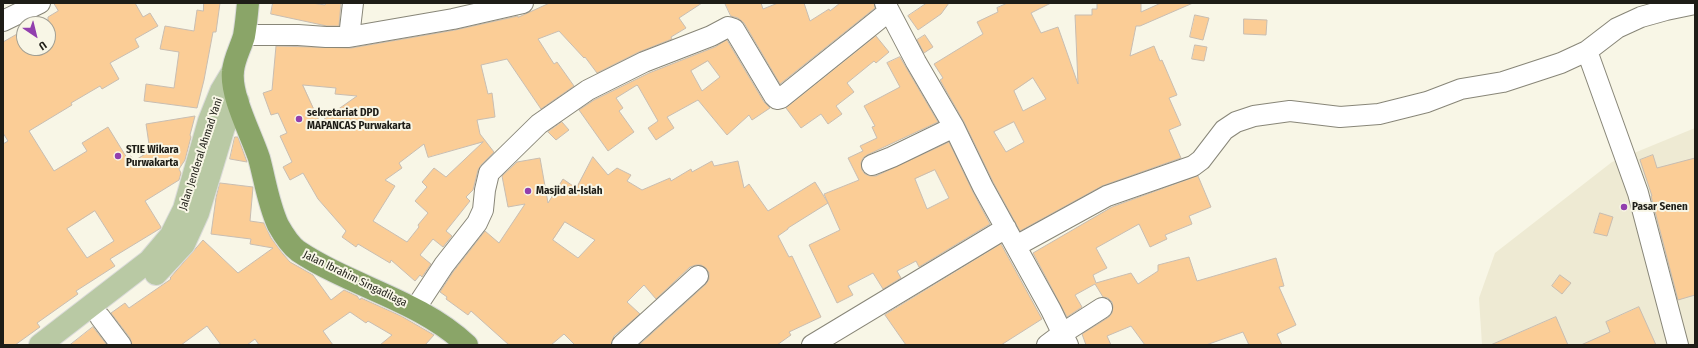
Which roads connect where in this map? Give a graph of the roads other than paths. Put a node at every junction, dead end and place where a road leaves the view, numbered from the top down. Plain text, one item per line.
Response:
1 (40, 3) edge
2 (248, 3) edge
3 (353, 3) edge
4 (522, 3) edge
5 (1692, 4) edge
6 (886, 7) edge
7 (3, 22) edge
8 (244, 35) junction
9 (349, 36) junction
10 (1587, 51) junction
11 (233, 71) junction
12 (238, 101) junction
13 (954, 127) junction
14 (872, 165) dead end
15 (191, 211) junction
16 (1006, 228) junction
17 (1016, 246) junction
18 (698, 276) dead end
19 (127, 287) junction
20 (1102, 308) dead end
21 (415, 309) junction
22 (100, 317) junction
23 (1065, 339) edge
24 (456, 342) edge
25 (40, 345) edge
26 (64, 345) edge
27 (121, 345) edge
28 (622, 345) edge
29 (812, 345) edge
30 (1047, 345) edge
31 (1678, 345) edge

1 - 7 street
2 - 8 highway, Jalan Jenderal Ahmad Yani
3 - 9 street
4 - 9 street
5 - 10 street
6 - 13 street
6 - 21 street
8 - 9 street
8 - 11 highway, Jalan Jenderal Ahmad Yani
10 - 17 street
10 - 31 street
11 - 12 highway, Jalan Jenderal Ahmad Yani
11 - 15 main road, Jalan Jenderal Ahmad Yani
12 - 15 main road, Jalan Jenderal Ahmad Yani
12 - 21 highway, Jalan Ibrahim Singadilaga
13 - 14 street
13 - 16 street
15 - 19 main road, Jalan Jenderal Ahmad Yani
16 - 17 street
16 - 29 street
17 - 23 street
18 - 28 street
19 - 22 main road, Jalan Jenderal Ahmad Yani
19 - 25 main road, Jalan Jenderal Ahmad Yani
20 - 23 street
21 - 24 highway, Jalan Ibrahim Singadilaga
22 - 26 main road, Jalan Jenderal Ahmad Yani
22 - 27 street
23 - 30 street

